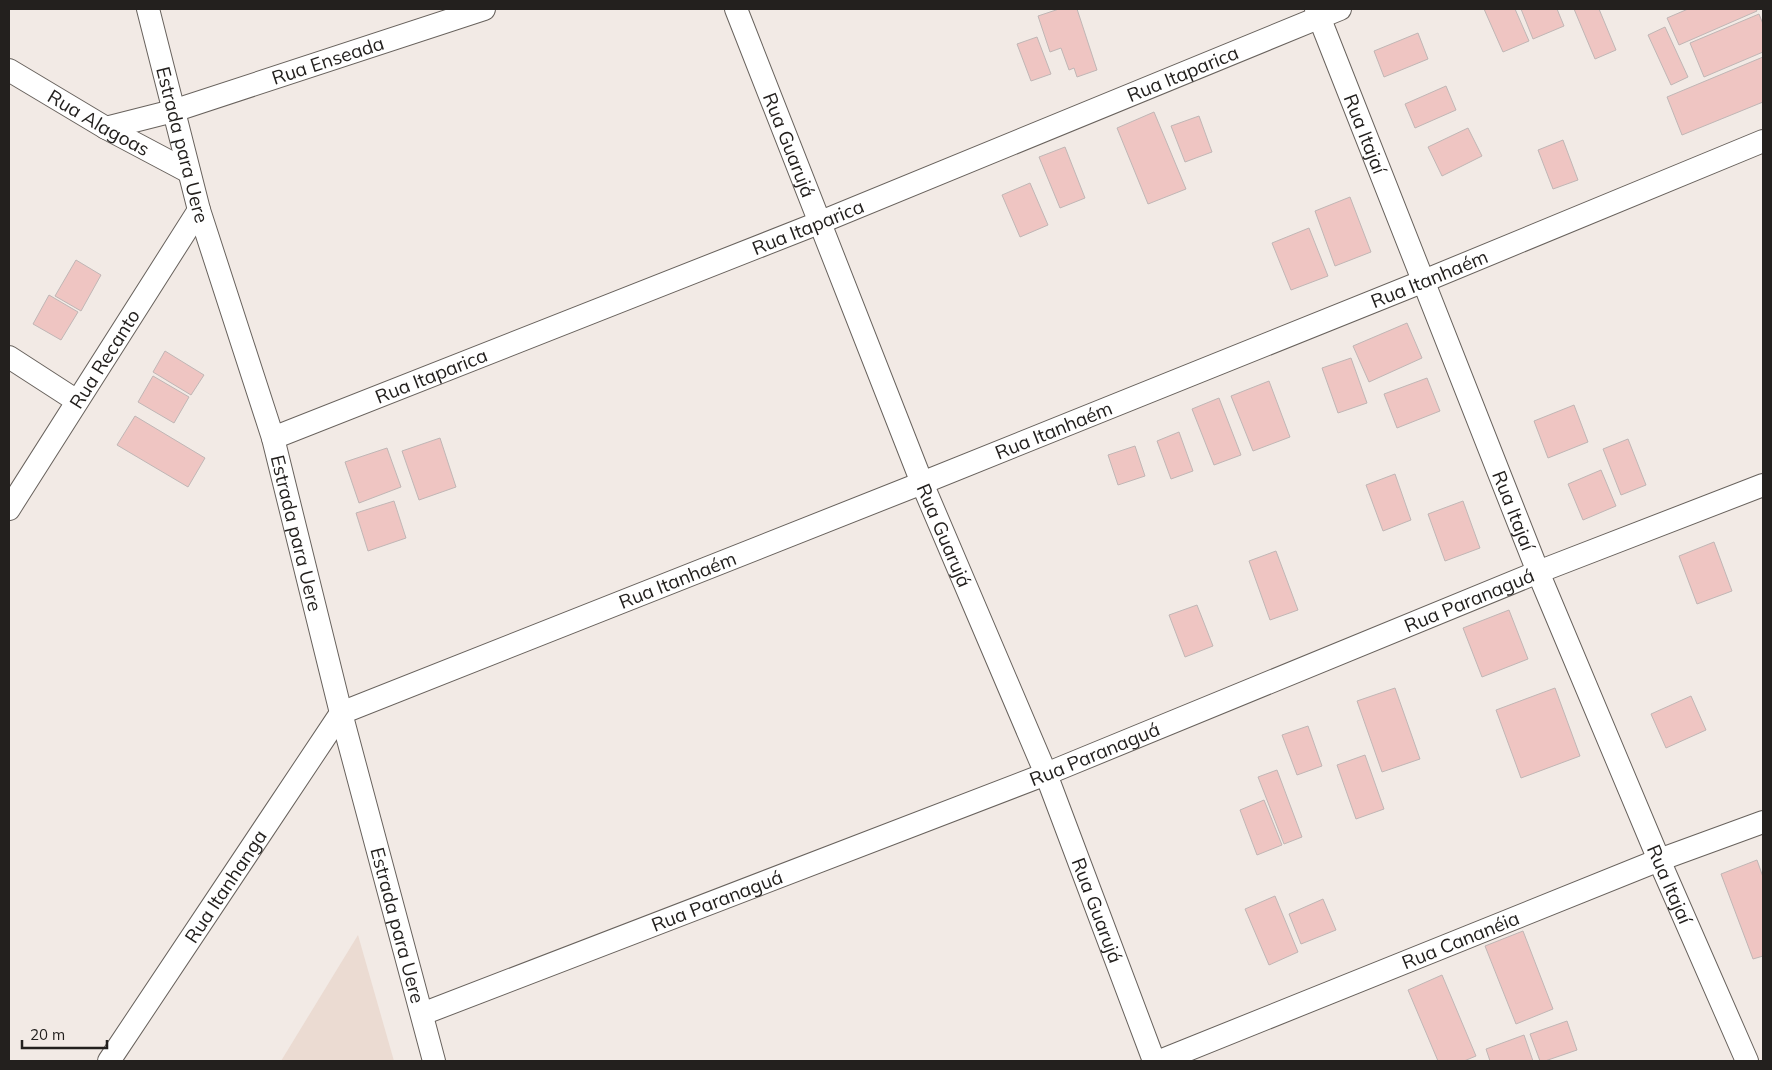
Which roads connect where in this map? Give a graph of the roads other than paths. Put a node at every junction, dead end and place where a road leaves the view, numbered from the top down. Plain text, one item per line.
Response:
1 (148, 9) edge
2 (484, 9) edge
3 (736, 9) edge
4 (1340, 9) edge
5 (1318, 13) edge
6 (9, 70) edge
7 (173, 111) junction
8 (106, 128) junction
9 (1763, 141) edge
10 (189, 172) junction
11 (199, 210) junction
12 (821, 222) junction
13 (1424, 281) junction
14 (9, 357) edge
15 (77, 401) junction
16 (273, 438) junction
17 (922, 483) junction
18 (1763, 485) edge
19 (9, 509) edge
20 (1538, 572) junction
21 (341, 713) junction
22 (1046, 774) junction
23 (1763, 822) edge
24 (1659, 860) junction
25 (422, 1014) junction
26 (110, 1061) edge
27 (434, 1061) edge
28 (1154, 1061) edge
29 (1160, 1061) edge
30 (1747, 1061) edge

1 - 7 street, Estrada para Uere
2 - 7 street, Rua Enseada
3 - 12 street, Rua Guarujá
4 - 5 street, Rua Itaparica
5 - 12 street, Rua Itaparica
5 - 13 street, Rua Itajaí
6 - 8 street, Rua Alagoas
7 - 8 street, Rua Enseada
7 - 10 street, Estrada para Uere
8 - 10 street, Rua Alagoas
9 - 13 street, Rua Itanhaém
10 - 11 street, Estrada para Uere
11 - 15 street, Rua Recanto
11 - 16 street, Estrada para Uere
12 - 16 street, Rua Itaparica
12 - 17 street, Rua Guarujá
13 - 17 street, Rua Itanhaém
13 - 20 street, Rua Itajaí
14 - 15 street
15 - 19 street, Rua Recanto
16 - 21 street, Estrada para Uere
17 - 21 street, Rua Itanhaém
17 - 22 street, Rua Guarujá
18 - 20 street, Rua Paranaguá
20 - 22 street, Rua Paranaguá
20 - 24 street, Rua Itajaí
21 - 25 street, Estrada para Uere
21 - 26 street, Rua Itanhanga
22 - 25 street, Rua Paranaguá
22 - 28 street, Rua Guarujá
23 - 24 street, Rua Cananéia
24 - 29 street, Rua Cananéia
24 - 30 street, Rua Itajaí
25 - 27 street, Estrada para Uere

